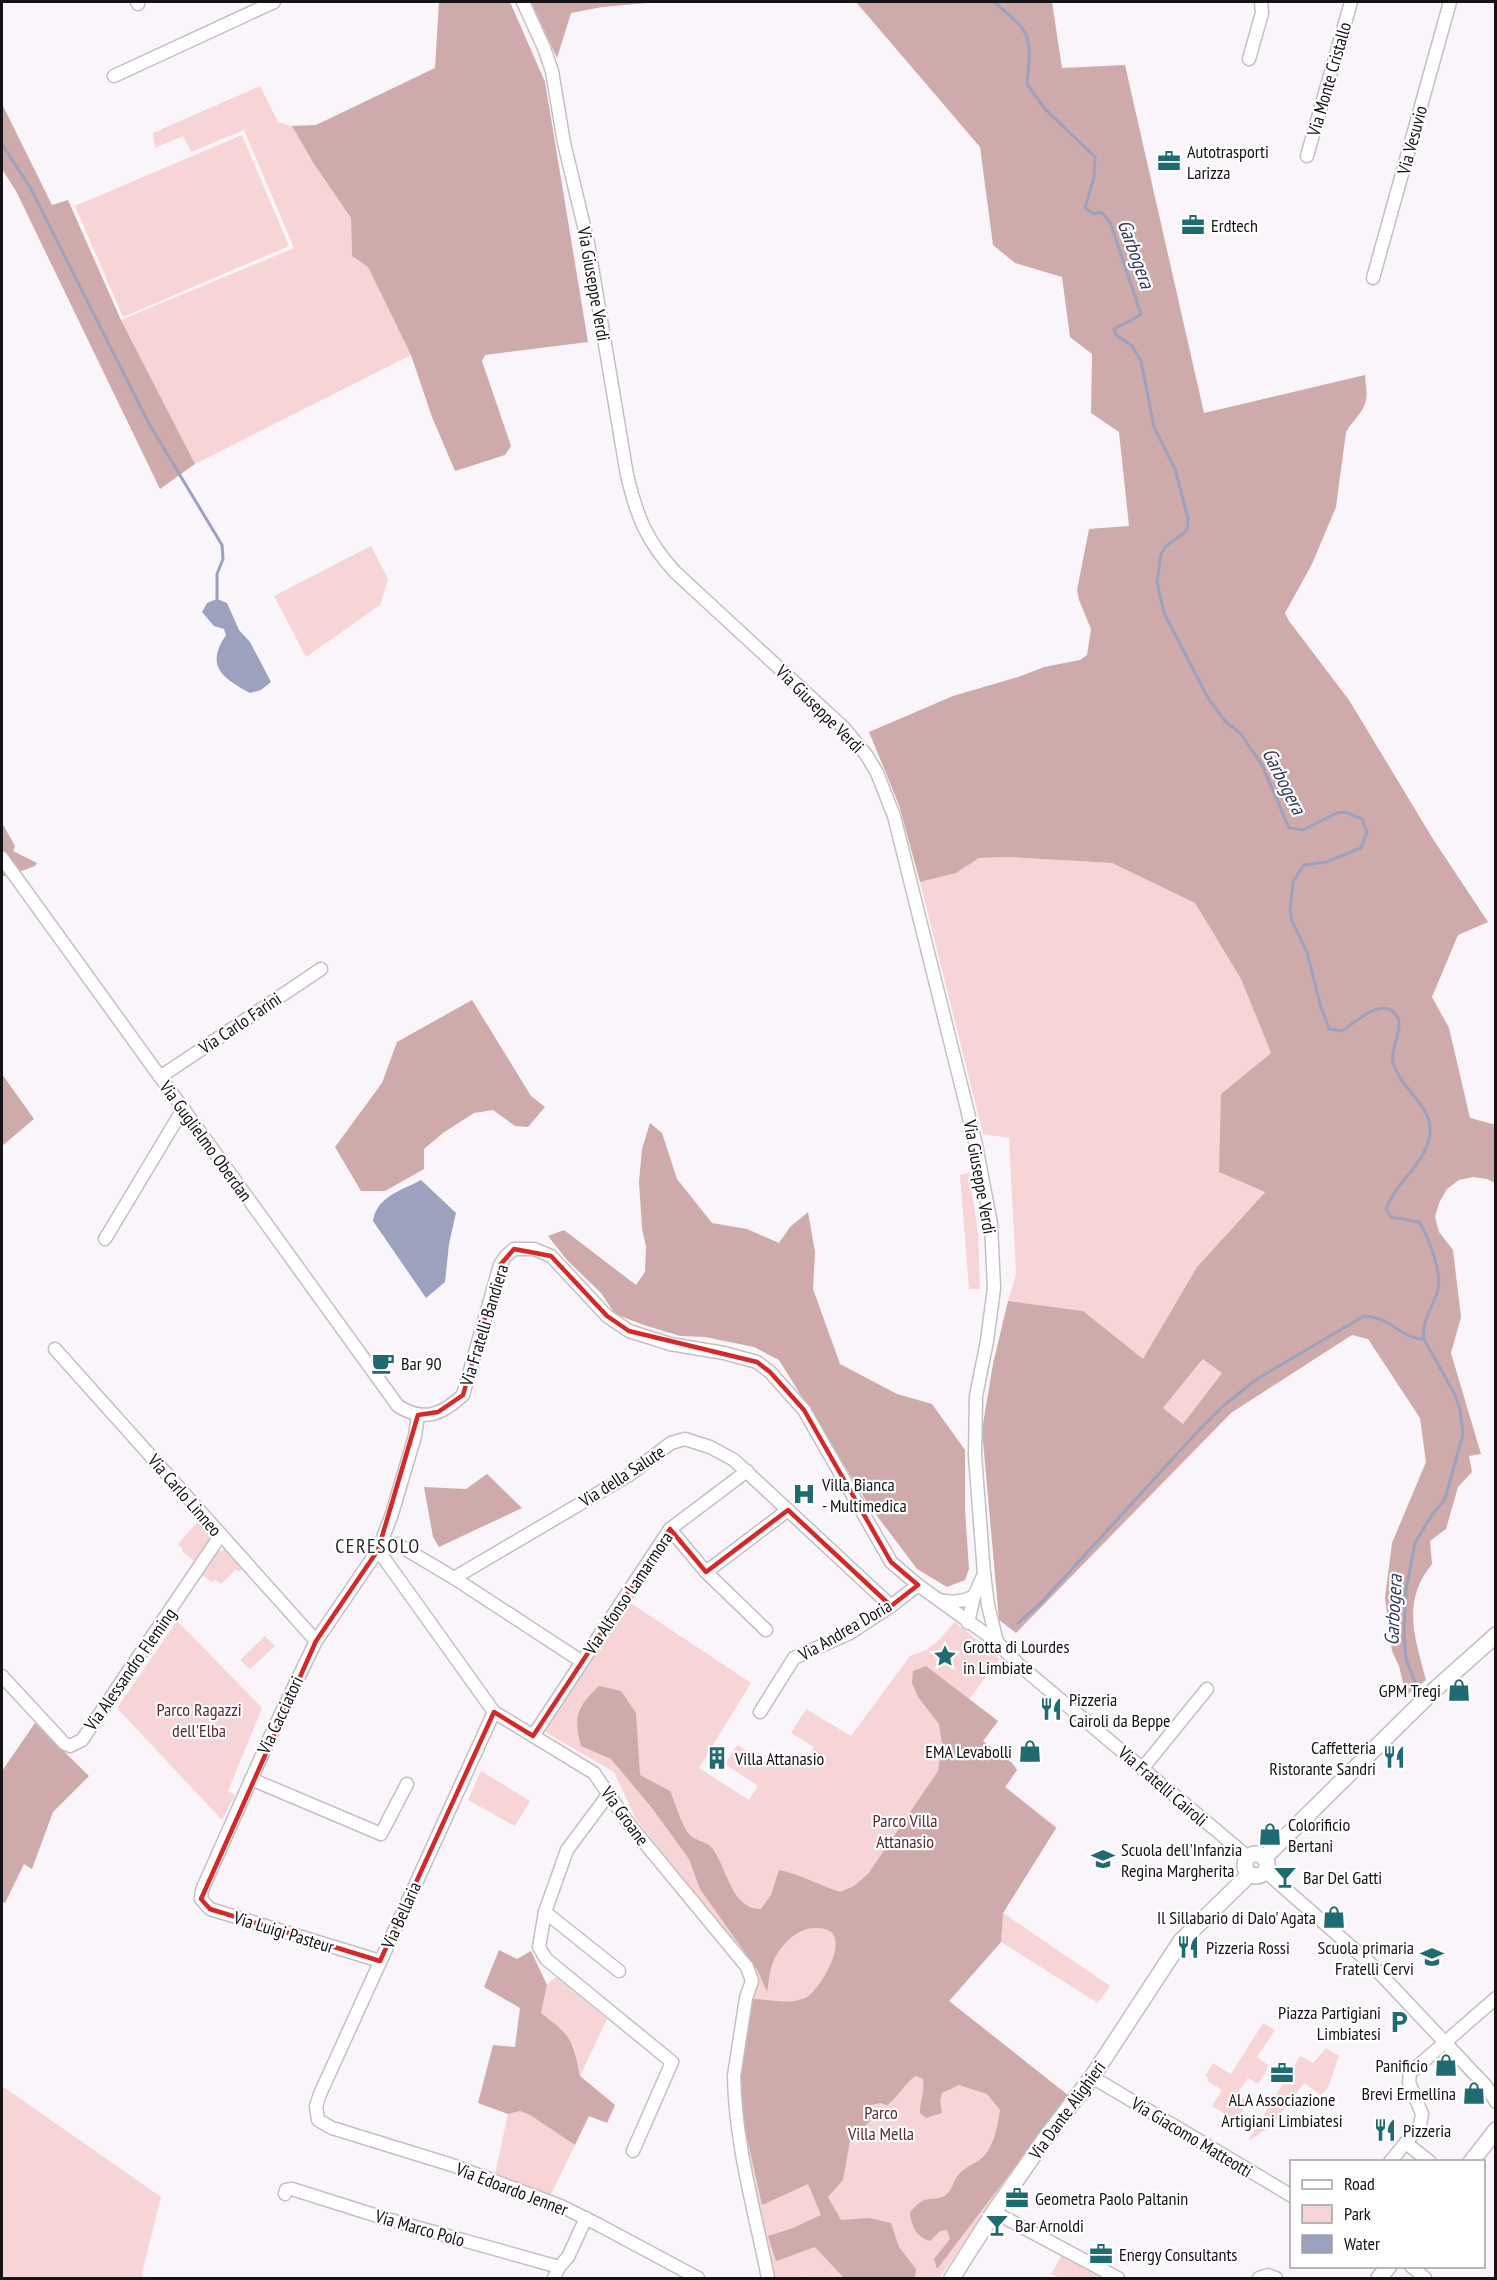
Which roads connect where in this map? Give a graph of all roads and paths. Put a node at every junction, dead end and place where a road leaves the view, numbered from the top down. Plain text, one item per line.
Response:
1 (274, 2) edge
2 (523, 2) edge
3 (1261, 2) edge
4 (1350, 2) edge
5 (1450, 2) edge
6 (253, 6) edge
7 (1249, 59) dead end
8 (114, 76) dead end
9 (1307, 156) dead end
10 (1374, 278) dead end
11 (2, 858) edge
12 (321, 969) dead end
13 (160, 1077) junction
14 (183, 1109) junction
15 (105, 1239) dead end
16 (55, 1349) dead end
17 (418, 1415) junction
18 (747, 1471) junction
19 (788, 1510) junction
20 (670, 1529) junction
21 (220, 1536) junction
22 (378, 1551) junction
23 (706, 1572) junction
24 (984, 1574) junction
25 (454, 1578) junction
26 (918, 1585) junction
27 (974, 1596) junction
28 (936, 1598) junction
29 (988, 1605) junction
30 (891, 1606) junction
31 (968, 1623) junction
32 (766, 1630) dead end
33 (1496, 1635) edge
34 (996, 1639) junction
35 (316, 1641) junction
36 (581, 1661) junction
37 (2, 1676) edge
38 (1207, 1689) dead end
39 (494, 1712) junction
40 (760, 1712) dead end
41 (533, 1736) junction
42 (1142, 1769) junction
43 (251, 1779) junction
44 (406, 1784) dead end
45 (608, 1795) junction
46 (1248, 1857) joint
47 (1260, 1868) junction
48 (202, 1890) joint
49 (545, 1912) junction
50 (380, 1961) junction
51 (619, 1971) dead end
52 (1496, 1998) edge
53 (1446, 2041) junction
54 (1092, 2078) junction
55 (1496, 2102) edge
56 (318, 2120) joint
57 (1496, 2130) edge
58 (1406, 2143) junction
59 (633, 2151) dead end
60 (1392, 2160) edge
61 (1427, 2160) edge
62 (1473, 2160) edge
63 (285, 2194) dead end
64 (1290, 2195) edge
65 (994, 2212) junction
66 (586, 2218) junction
67 (1413, 2268) edge
68 (556, 2273) edge
69 (698, 2278) edge
70 (768, 2278) edge
71 (952, 2278) edge
72 (1118, 2278) edge
73 (1259, 2278) edge
74 (1276, 2278) edge
75 (1425, 2278) edge

1 - 6 street
2 - 24 street, Via Giuseppe Verdi
3 - 7 street
4 - 9 street, Via Monte Cristallo
5 - 10 street, Via Vesuvio
6 - 8 street
11 - 13 street, Via Guglielmo Oberdan
12 - 13 street, Via Carlo Farini
13 - 14 street, Via Guglielmo Oberdan
14 - 15 street
14 - 17 street, Via Guglielmo Oberdan
16 - 21 street, Via Carlo Linneo
17 - 22 street
17 - 26 street, Via Fratelli Bandiera
18 - 19 street, Via della Salute
18 - 20 street, Via Alfonso Lamarmora
18 - 25 street, Via della Salute
19 - 23 street
19 - 30 street, Via della Salute
20 - 23 street
20 - 36 street, Via Alfonso Lamarmora
21 - 35 street, Via Carlo Linneo
21 - 37 street, Via Alessandro Fleming
22 - 25 street
22 - 35 street, Via Cacciatori
22 - 39 street, Via Groane
23 - 32 street
24 - 27 street, Via Giuseppe Verdi
24 - 29 street, Via Giuseppe Verdi
25 - 36 street
26 - 28 street, Via Fratelli Bandiera
26 - 30 street, Via Andrea Doria
27 - 28 street
27 - 31 street, Via Giuseppe Verdi
28 - 31 street, Via Fratelli Cairoli
29 - 31 street
29 - 34 street, Via Giuseppe Verdi
30 - 40 street, Via Andrea Doria
31 - 34 street, Via Fratelli Cairoli
33 - 47 street, Via Dante Alighieri
34 - 42 street, Via Fratelli Cairoli
35 - 43 street, Via Cacciatori
36 - 41 street, Via Alfonso Lamarmora
38 - 42 street
39 - 41 street, Via Groane
39 - 50 street, Via Bellaria
41 - 45 street, Via Groane
42 - 46 street, Via Fratelli Cairoli
43 - 44 street
43 - 48 street, Via Cacciatori
45 - 49 street
45 - 70 street, Via Groane
46 - 47 street
47 - 53 street
47 - 54 street, Via Dante Alighieri
48 - 50 street, Via Luigi Pasteur
49 - 51 street
49 - 59 street
50 - 56 street, Via Bellaria
52 - 53 street
53 - 55 street
53 - 58 street
54 - 64 street, Via Giacomo Matteotti
54 - 65 street, Via Dante Alighieri
56 - 66 street, Via Edoardo Jenner
57 - 62 street
58 - 60 street
58 - 61 street
63 - 68 street, Via Marco Polo
65 - 71 street, Via Dante Alighieri
65 - 72 street
66 - 68 street
66 - 69 street, Via Edoardo Jenner
67 - 75 street
73 - 74 street

